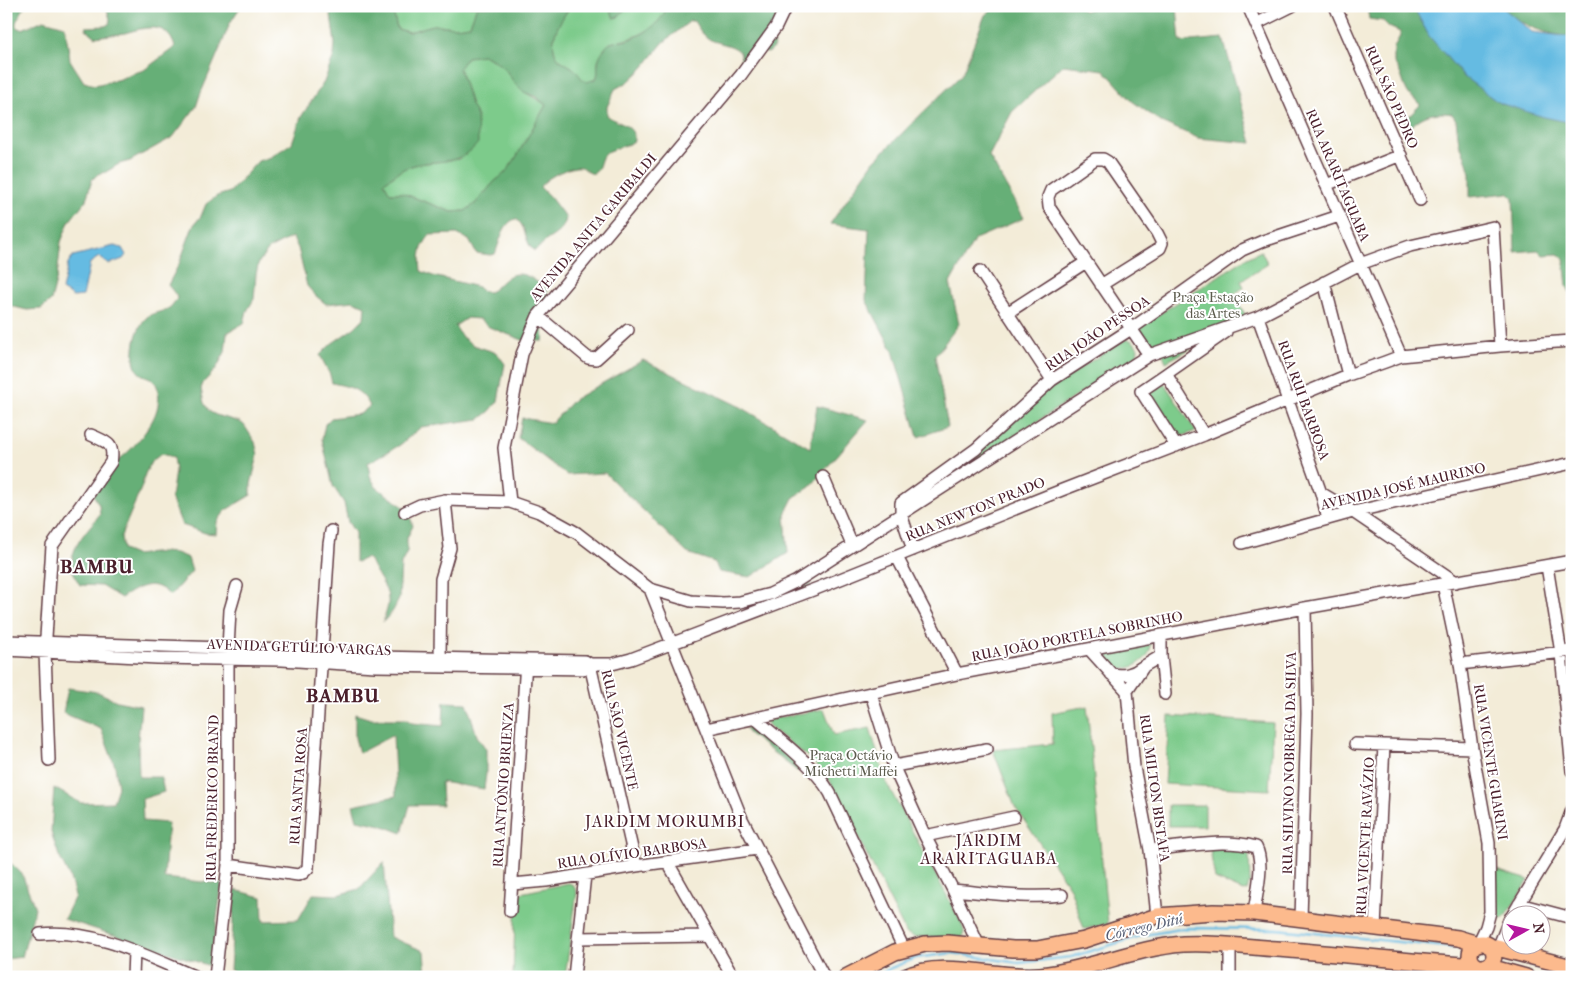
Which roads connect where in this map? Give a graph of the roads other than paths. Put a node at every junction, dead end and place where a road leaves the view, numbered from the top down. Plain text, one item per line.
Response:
1 (786, 6) edge
2 (1248, 6) edge
3 (1292, 6) edge
4 (1335, 6) edge
5 (1256, 24) junction
6 (1401, 154) junction
7 (1326, 185) junction
8 (1420, 200) dead end
9 (1339, 216) junction
10 (1086, 262) junction
11 (1360, 264) junction
12 (980, 271) dead end
13 (1324, 282) junction
14 (1101, 285) junction
15 (1008, 313) junction
16 (538, 316) junction
17 (1258, 317) junction
18 (1238, 324) junction
19 (1131, 328) junction
20 (628, 330) dead end
21 (1572, 341) edge
22 (1500, 346) junction
23 (1149, 355) junction
24 (1401, 356) junction
25 (1166, 374) junction
26 (1348, 374) junction
27 (1052, 380) junction
28 (1288, 400) junction
29 (91, 435) dead end
30 (1204, 435) junction
31 (1176, 446) junction
32 (1572, 462) edge
33 (823, 477) dead end
34 (1321, 494) junction
35 (445, 500) junction
36 (510, 502) junction
37 (405, 512) dead end
38 (1353, 512) junction
39 (901, 514) junction
40 (1328, 519) junction
41 (331, 531) dead end
42 (1242, 543) dead end
43 (852, 545) junction
44 (913, 550) junction
45 (897, 557) junction
46 (1572, 561) edge
47 (1547, 566) junction
48 (810, 572) junction
49 (1456, 582) junction
50 (1443, 584) junction
51 (237, 586) dead end
52 (818, 588) junction
53 (650, 589) junction
54 (756, 598) junction
55 (1305, 608) junction
56 (735, 620) junction
57 (1161, 636) junction
58 (6, 641) edge
59 (671, 644) junction
60 (45, 647) junction
61 (1089, 649) junction
62 (6, 650) edge
63 (1566, 652) edge
64 (228, 654) junction
65 (1161, 656) junction
66 (322, 658) junction
67 (439, 662) junction
68 (526, 664) junction
69 (1460, 664) junction
70 (589, 665) junction
71 (1144, 666) junction
72 (957, 674) junction
73 (1111, 674) junction
74 (1127, 691) junction
75 (871, 694) junction
76 (1165, 694) dead end
77 (756, 719) junction
78 (706, 729) junction
79 (1355, 744) dead end
80 (1384, 745) junction
81 (1472, 748) junction
82 (987, 749) dead end
83 (49, 760) dead end
84 (894, 766) junction
85 (1572, 771) edge
86 (1572, 810) edge
87 (1014, 817) dead end
88 (1568, 828) edge
89 (924, 836) junction
90 (756, 850) junction
91 (1150, 850) junction
92 (668, 863) junction
93 (228, 865) junction
94 (636, 866) junction
95 (585, 875) junction
96 (512, 884) junction
97 (953, 890) junction
98 (1062, 895) dead end
99 (1519, 904) joint
100 (510, 911) dead end
101 (1490, 912) junction
102 (1254, 913) junction
103 (1157, 916) junction
104 (1572, 918) edge
105 (1301, 919) junction
106 (1500, 922) edge
107 (1375, 928) junction
108 (1500, 931) edge
109 (40, 934) dead end
110 (709, 936) junction
111 (578, 938) junction
112 (979, 946) junction
113 (1230, 946) junction
114 (1488, 946) junction
115 (904, 949) junction
116 (134, 951) junction
117 (1572, 967) edge
118 (1479, 968) edge
119 (133, 977) edge
120 (196, 977) edge
121 (215, 977) edge
122 (574, 977) edge
123 (733, 977) edge
124 (824, 977) edge
125 (846, 977) edge
126 (905, 977) edge
127 (1230, 977) edge
128 (1456, 977) edge
129 (1526, 977) edge

1 - 16 street, AVENIDA ANITA GARIBALDI
2 - 5 street, RUA ARARITAGUABA
3 - 5 street
4 - 6 street, RUA SÃO PEDRO
5 - 7 street, RUA ARARITAGUABA
6 - 7 street
6 - 8 street, RUA SÃO PEDRO
7 - 9 street, RUA ARARITAGUABA
9 - 11 street, RUA ARARITAGUABA
9 - 19 street, RUA JOÃO PESSOA
10 - 14 street
10 - 14 street
10 - 15 street
11 - 13 street
11 - 22 street
11 - 24 street, RUA ARARITAGUABA
12 - 15 street
13 - 17 street
13 - 26 street
14 - 19 street
15 - 27 street
16 - 20 street
16 - 36 street, AVENIDA ANITA GARIBALDI
17 - 18 street
17 - 28 street, RUA RUI BARBOSA
18 - 23 street
18 - 25 street
19 - 23 street
19 - 27 street, RUA JOÃO PESSOA
21 - 22 street, RUA NEWTON PRADO
22 - 24 street, RUA NEWTON PRADO
23 - 39 street
24 - 26 street, RUA NEWTON PRADO
25 - 30 street
25 - 31 street
26 - 28 street, RUA NEWTON PRADO
27 - 39 street, RUA JOÃO PESSOA
28 - 30 street, RUA NEWTON PRADO
28 - 34 street, RUA RUI BARBOSA
29 - 60 street
30 - 31 street, RUA NEWTON PRADO
31 - 44 street, RUA NEWTON PRADO
32 - 38 street, AVENIDA JOSÉ MAURINO
33 - 43 street
34 - 38 street
34 - 40 street, RUA RUI BARBOSA
35 - 36 street
35 - 37 street
35 - 67 street
36 - 53 street
38 - 40 street, AVENIDA JOSÉ MAURINO
38 - 49 street
39 - 43 street
39 - 44 street
40 - 42 street, AVENIDA JOSÉ MAURINO
41 - 66 street
43 - 48 street
44 - 45 street, RUA NEWTON PRADO
45 - 52 street, RUA NEWTON PRADO
45 - 72 street
46 - 47 street, RUA JOÃO PORTELA SOBRINHO
47 - 49 street, RUA JOÃO PORTELA SOBRINHO
47 - 63 street
48 - 52 street
48 - 54 street
49 - 50 street, RUA JOÃO PORTELA SOBRINHO
50 - 55 street, RUA JOÃO PORTELA SOBRINHO
50 - 69 street, RUA VICENTE GUARINI
51 - 64 street, RUA FREDERICO BRAND
52 - 56 street, RUA NEWTON PRADO
53 - 54 street
53 - 59 street
54 - 56 street
55 - 57 street, RUA JOÃO PORTELA SOBRINHO
55 - 105 street, RUA SILVINO NOBREGA DA SILVA
56 - 59 street, RUA NEWTON PRADO
57 - 61 street, RUA JOÃO PORTELA SOBRINHO
57 - 65 street
58 - 60 street, AVENIDA GETÚLIO VARGAS
59 - 70 street, AVENIDA GETÚLIO VARGAS
59 - 78 street
60 - 62 street, AVENIDA GETÚLIO VARGAS
60 - 64 street, AVENIDA GETÚLIO VARGAS
60 - 83 street
61 - 72 street, RUA JOÃO PORTELA SOBRINHO
61 - 73 street
63 - 69 street
63 - 85 street
64 - 66 street, AVENIDA GETÚLIO VARGAS
64 - 93 street, RUA FREDERICO BRAND
65 - 71 street
65 - 76 street
66 - 67 street, AVENIDA GETÚLIO VARGAS
66 - 93 street, RUA SANTA ROSA
67 - 68 street, AVENIDA GETÚLIO VARGAS
68 - 70 street, AVENIDA GETÚLIO VARGAS
68 - 96 street, RUA ANTÔNIO BRIENZA
69 - 81 street, RUA VICENTE GUARINI
70 - 94 street, RUA SÃO VICENTE
71 - 73 street
71 - 74 street
72 - 75 street, RUA JOÃO PORTELA SOBRINHO
73 - 74 street
74 - 91 street, RUA MILTON BISTAFA
75 - 77 street, RUA JOÃO PORTELA SOBRINHO
75 - 84 street
77 - 78 street, RUA JOÃO PORTELA SOBRINHO
77 - 115 street
78 - 90 street
79 - 80 street
80 - 81 street
80 - 107 street, RUA VICENTE RAVÁZIO
81 - 101 street, RUA VICENTE GUARINI
82 - 84 street
84 - 89 street
86 - 88 street
87 - 89 street
88 - 99 street
89 - 97 street
90 - 92 street, RUA OLÍVIO BARBOSA
90 - 124 street
91 - 102 street
91 - 103 street, RUA MILTON BISTAFA
92 - 94 street, RUA OLÍVIO BARBOSA
92 - 110 street
93 - 121 street, RUA FREDERICO BRAND
94 - 95 street, RUA OLÍVIO BARBOSA
95 - 96 street, RUA OLÍVIO BARBOSA
95 - 111 street
96 - 100 street, RUA ANTÔNIO BRIENZA
97 - 98 street
97 - 112 street
99 - 104 street
101 - 106 street
101 - 114 street, RUA VICENTE GUARINI
102 - 103 main road
102 - 105 main road
103 - 112 main road
105 - 107 main road
107 - 114 main road
108 - 114 street
109 - 116 street
110 - 111 street
110 - 123 street
111 - 122 street
112 - 115 main road
113 - 118 main road
113 - 126 main road
113 - 127 street
114 - 117 main road
114 - 118 main road
115 - 125 main road
116 - 119 street
116 - 120 street
118 - 128 street
118 - 129 main road

